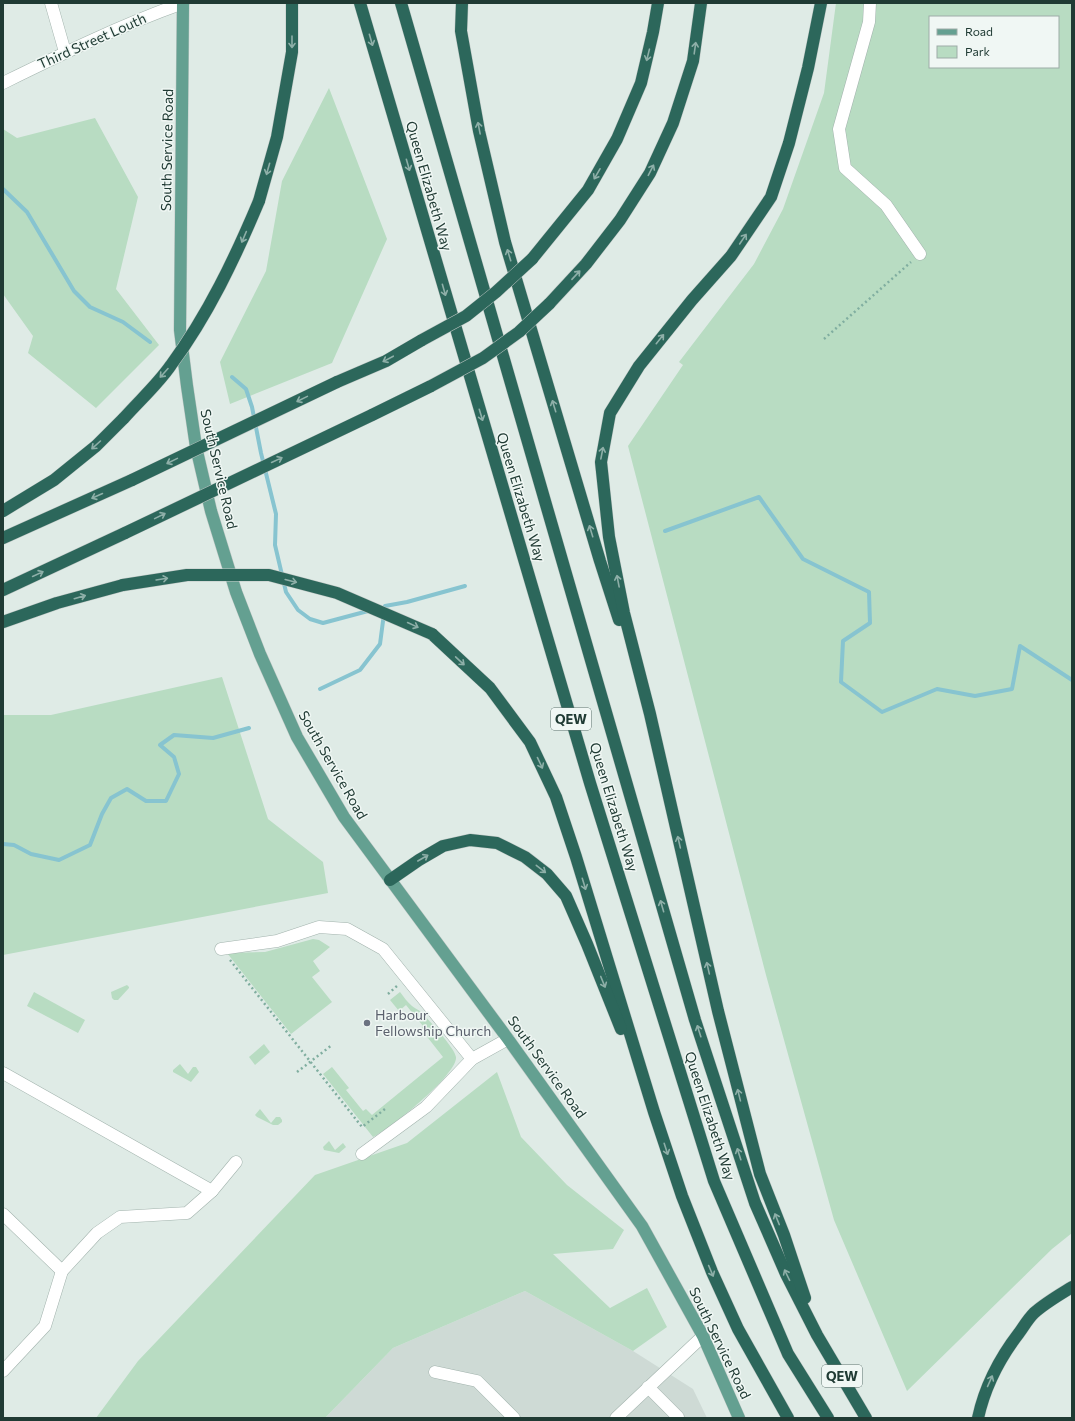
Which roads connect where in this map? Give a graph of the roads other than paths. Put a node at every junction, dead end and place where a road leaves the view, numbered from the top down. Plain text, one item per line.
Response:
1 (51, 3) edge
2 (183, 3) edge
3 (292, 3) edge
4 (360, 3) edge
5 (401, 3) edge
6 (462, 3) edge
7 (658, 3) edge
8 (701, 3) edge
9 (821, 3) edge
10 (870, 3) edge
11 (65, 52) junction
12 (3, 82) edge
13 (920, 254) road end
14 (3, 511) edge
15 (3, 538) edge
16 (3, 590) edge
17 (3, 622) edge
18 (650, 714) junction
19 (390, 880) junction
20 (222, 949) dead end
21 (508, 1039) junction
22 (472, 1059) junction
23 (3, 1073) edge
24 (654, 1112) junction
25 (362, 1154) dead end
26 (236, 1162) dead end
27 (212, 1191) junction
28 (3, 1214) edge
29 (62, 1271) junction
30 (1072, 1287) edge
31 (817, 1335) junction
32 (703, 1336) junction
33 (3, 1371) edge
34 (435, 1372) dead end
35 (648, 1387) junction
36 (514, 1418) edge
37 (616, 1418) edge
38 (677, 1418) edge
39 (739, 1418) edge
40 (788, 1418) edge
41 (828, 1418) edge
42 (866, 1418) edge
43 (978, 1418) edge

1 - 11 street
2 - 11 street, Third Street Louth
2 - 19 main road, South Service Road
3 -> 14 highway, bridge
4 -> 41 highway, Queen Elizabeth Way / QEW
31 -> 5 highway, Queen Elizabeth Way / QEW
18 -> 6 highway
7 -> 15 highway, bridge
16 -> 8 highway, bridge
18 -> 9 highway
10 - 13 street
11 - 12 street, Third Street Louth
17 -> 24 highway, bridge
31 -> 18 highway
19 - 21 main road, South Service Road
19 -> 24 highway
20 - 22 street
21 - 22 street
21 - 32 main road, South Service Road
22 - 25 street
23 - 27 street
24 -> 40 highway
26 - 27 street
27 - 29 street
28 - 29 street
29 - 33 street
43 -> 30 highway
31 - 42 highway, Queen Elizabeth Way / QEW
32 - 35 street
32 - 39 main road, South Service Road
34 - 36 street
35 - 37 street
35 - 38 street

